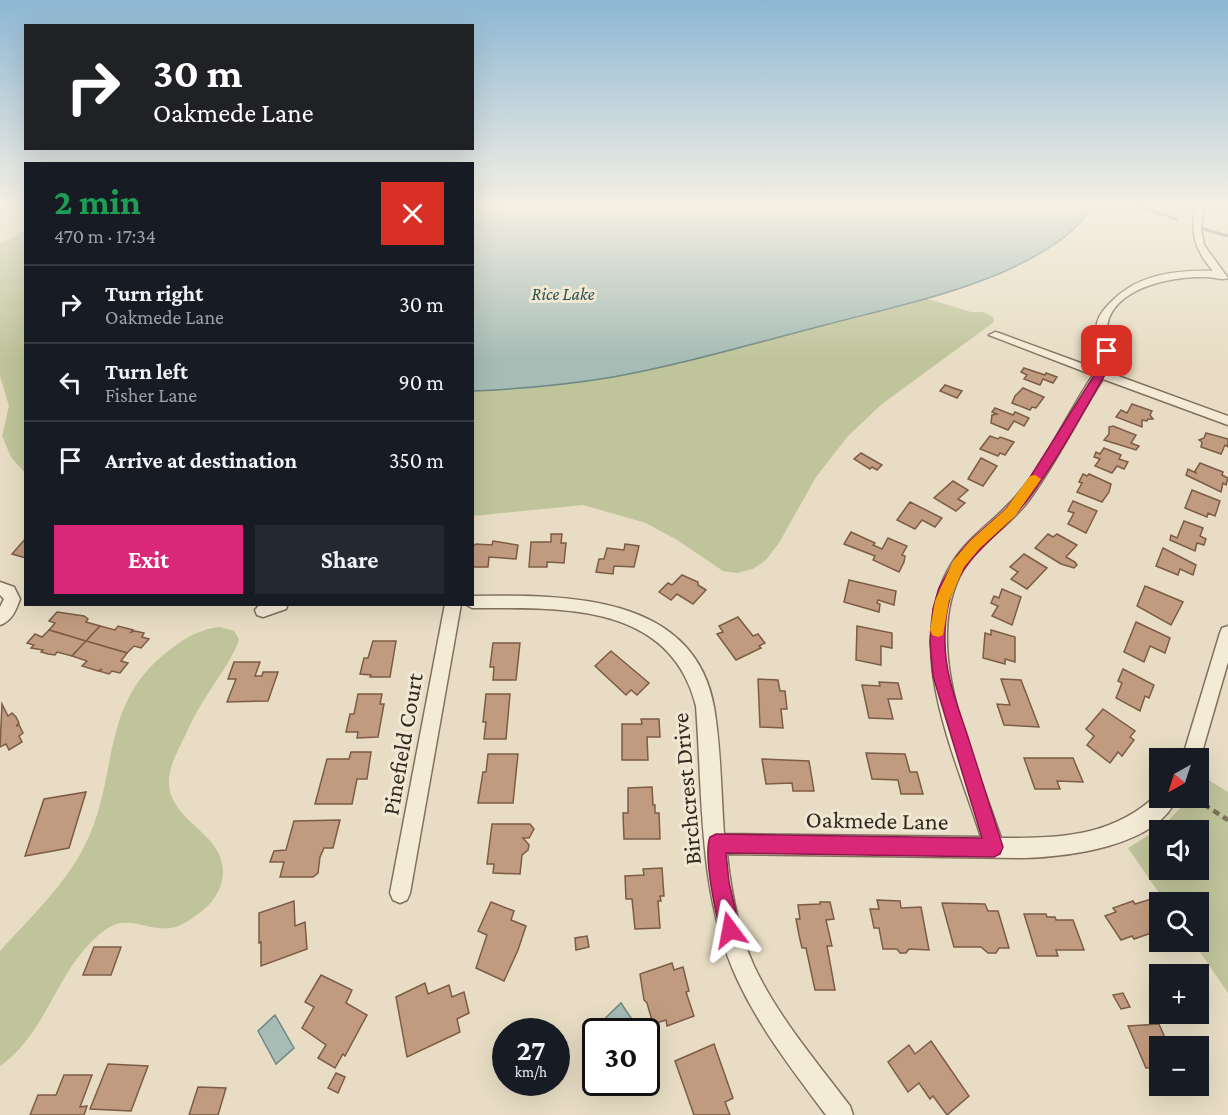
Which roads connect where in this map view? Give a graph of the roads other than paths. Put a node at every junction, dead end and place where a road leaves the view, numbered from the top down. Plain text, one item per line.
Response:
1 (1208, 256) edge
2 (1225, 278) edge
3 (995, 335) dead end
4 (1100, 374) junction
5 (1228, 421) edge
6 (0, 588) edge
7 (474, 602) edge
8 (274, 606) edge
9 (453, 606) edge
10 (263, 610) dead end
11 (0, 618) edge
12 (1228, 633) edge
13 (1194, 748) edge
14 (1155, 808) edge
15 (716, 844) junction
16 (994, 847) junction
17 (400, 893) dead end
18 (841, 1115) edge

1 - 2 street
2 - 4 street
3 - 4 street
4 - 5 street
4 - 16 street
6 - 11 street
7 - 15 street, Birchcrest Drive
8 - 10 street
9 - 17 street, Pinefield Court
12 - 13 street
14 - 16 street, Oakmede Lane
15 - 16 street, Oakmede Lane
15 - 18 street, Birchcrest Drive

